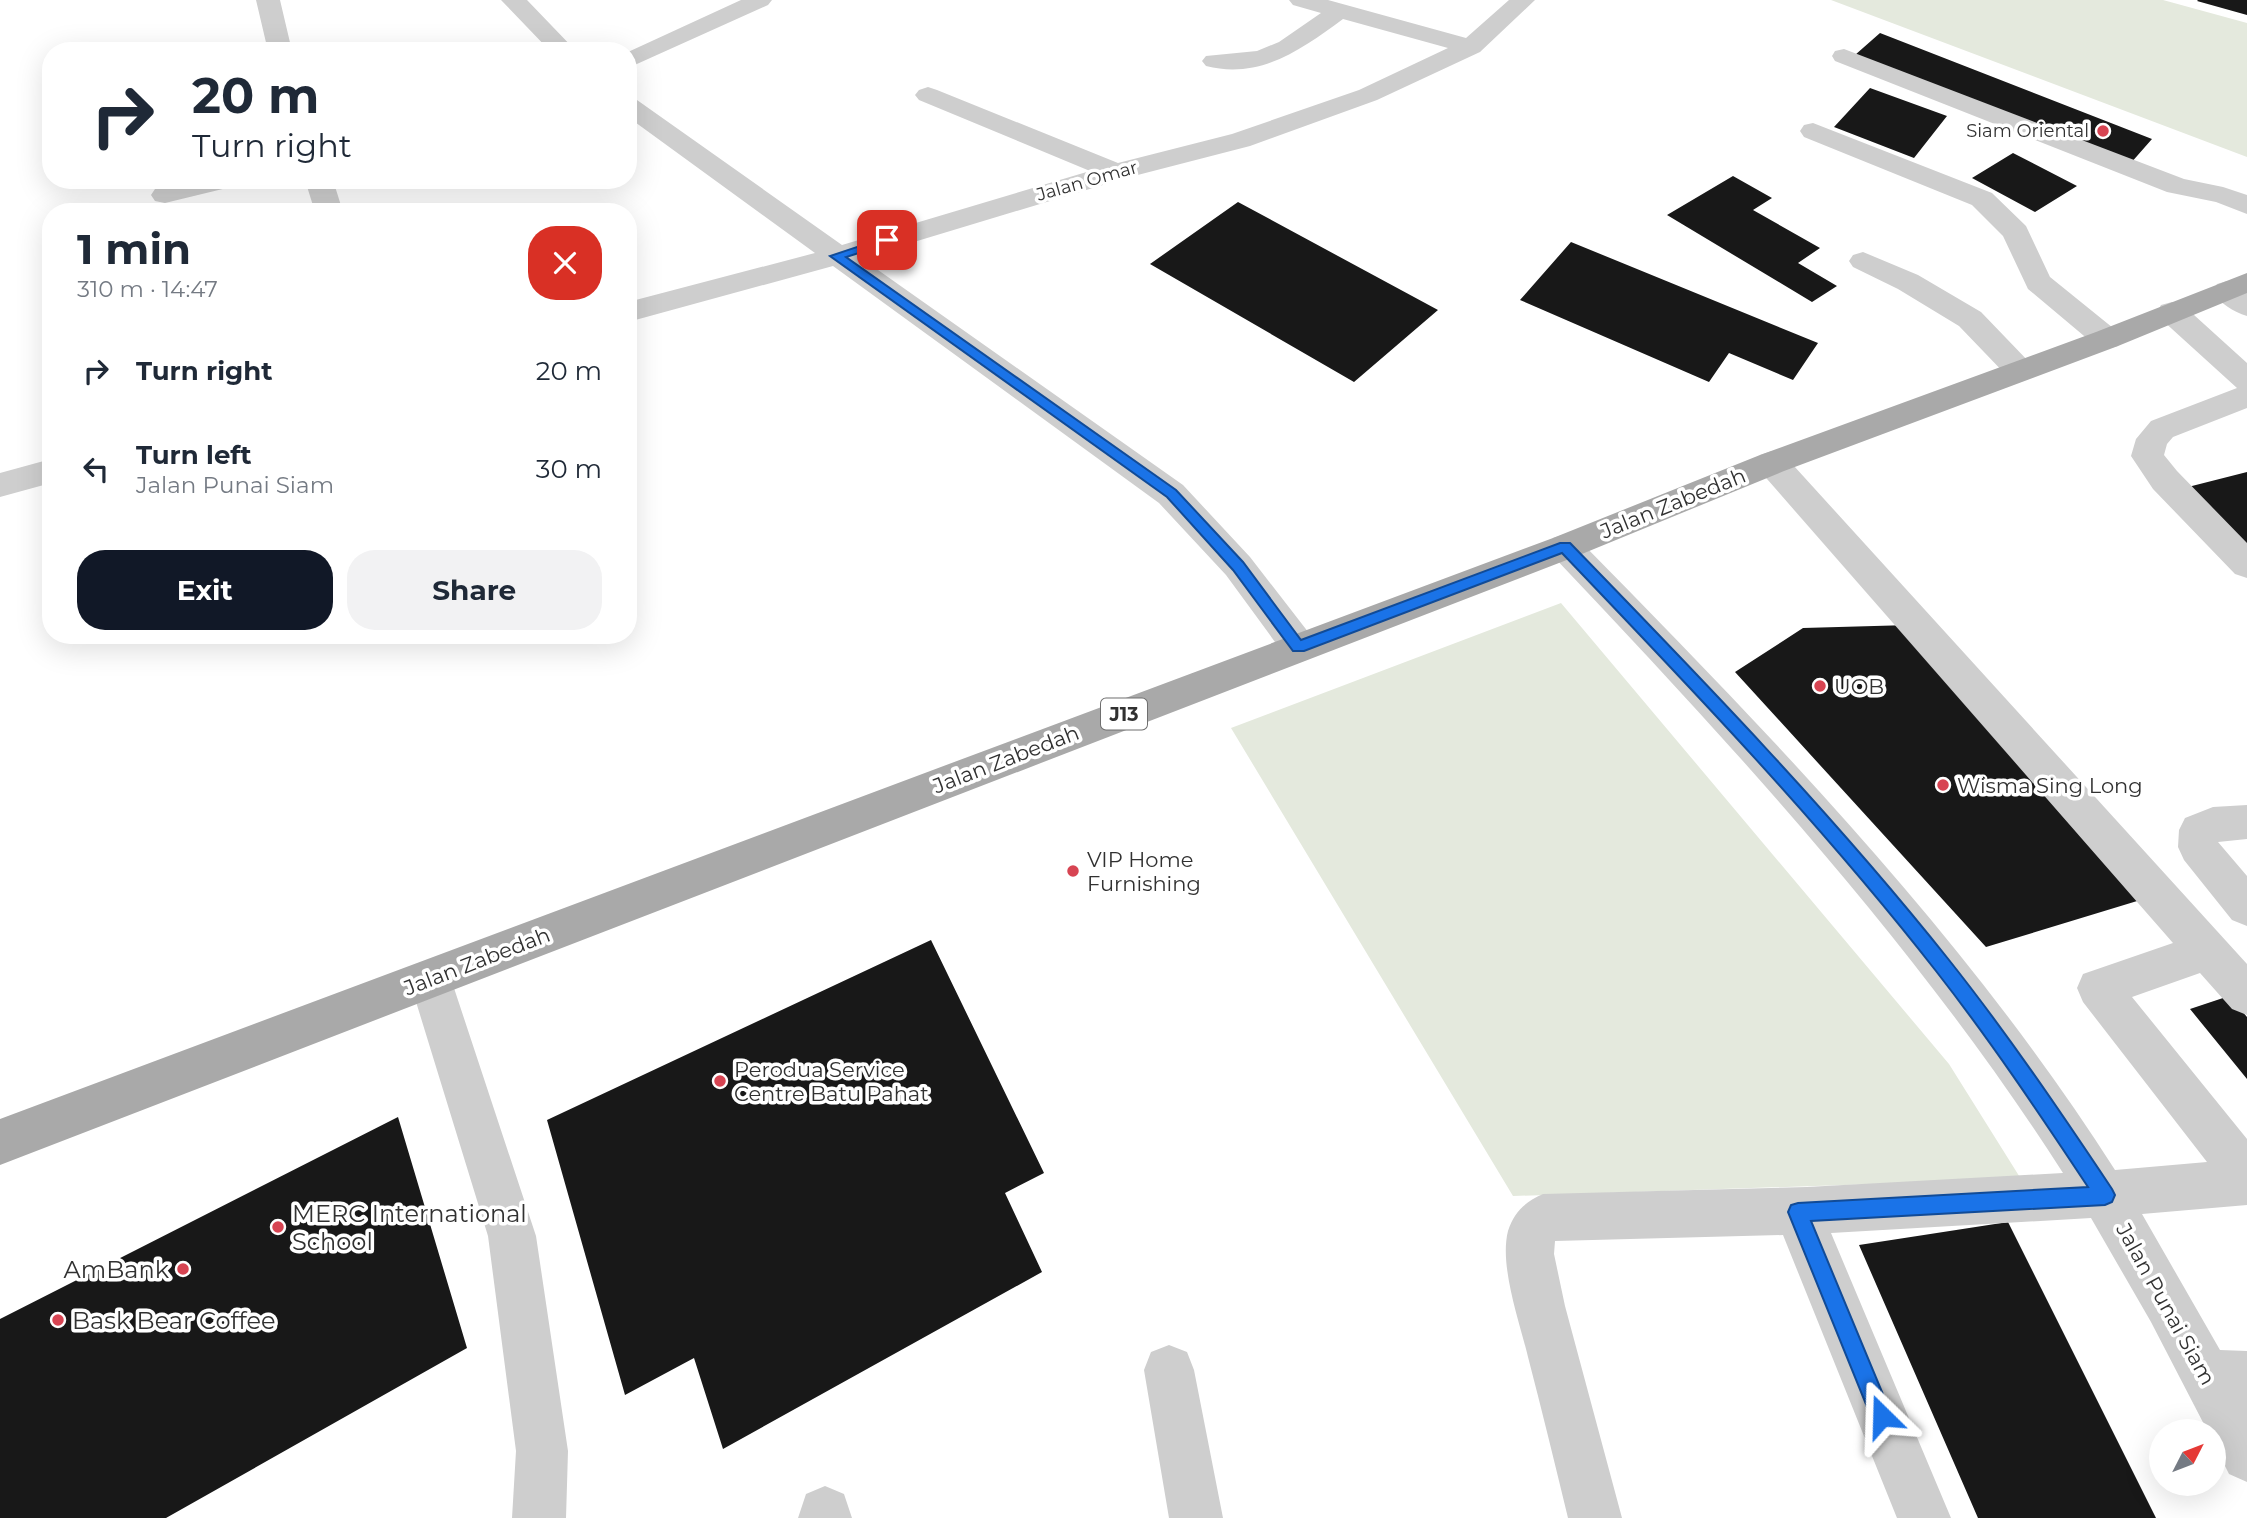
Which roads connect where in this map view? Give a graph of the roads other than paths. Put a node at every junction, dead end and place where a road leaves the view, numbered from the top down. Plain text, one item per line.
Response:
1 (268, 0) edge
2 (513, 0) edge
3 (760, 0) edge
4 (1523, 0) edge
5 (1308, 1) edge
6 (1339, 11) junction
7 (278, 42) edge
8 (555, 42) edge
9 (1471, 47) junction
10 (1844, 56) dead end
11 (637, 57) edge
12 (1214, 61) dead end
13 (928, 95) dead end
14 (637, 112) edge
15 (1813, 131) dead end
16 (1116, 172) junction
17 (189, 189) edge
18 (165, 195) dead end
19 (2247, 205) edge
20 (836, 256) junction
21 (1863, 261) dead end
22 (2240, 293) edge
23 (637, 310) edge
24 (2172, 312) junction
25 (2107, 339) junction
26 (2020, 371) junction
27 (2247, 380) edge
28 (2247, 396) edge
29 (1772, 463) junction
30 (42, 473) edge
31 (0, 485) edge
32 (1565, 547) junction
33 (2247, 565) edge
34 (1298, 647) junction
35 (2247, 822) edge
36 (2247, 907) edge
37 (2207, 951) junction
38 (430, 979) junction
39 (2247, 995) edge
40 (0, 1142) edge
41 (2247, 1176) edge
42 (2247, 1182) edge
43 (2105, 1195) junction
44 (1798, 1212) junction
45 (1169, 1370) dead end
46 (2227, 1376) edge
47 (2247, 1456) edge
48 (539, 1518) edge
49 (1196, 1518) edge
50 (1595, 1518) edge
51 (1924, 1518) edge

1 - 7 street
2 - 8 street
3 - 11 street
4 - 9 street, Jalan Omar
5 - 6 street
6 - 9 street
6 - 12 street
9 - 16 street, Jalan Omar
10 - 19 street
13 - 16 street
14 - 20 street
15 - 25 street
16 - 20 street, Jalan Omar
17 - 18 street
20 - 23 street, Jalan Omar
20 - 34 street
21 - 26 street
22 - 24 main road, Jalan Zabedah / J13
24 - 25 main road, Jalan Zabedah / J13
24 - 27 street
25 - 26 main road, Jalan Zabedah / J13
26 - 29 main road, Jalan Zabedah / J13
28 - 33 street
29 - 32 main road, Jalan Zabedah / J13
29 - 37 street
30 - 31 street
32 - 34 main road, Jalan Zabedah / J13
32 - 43 street, Jalan Punai Siam
34 - 38 main road, Jalan Zabedah / J13
35 - 36 street
37 - 39 street
37 - 41 street
38 - 40 main road, Jalan Zabedah / J13
38 - 48 street
42 - 43 street
43 - 44 street
43 - 46 street, Jalan Punai Siam
44 - 50 street
44 - 51 street
45 - 49 street
46 - 47 street, Jalan Punai Siam

